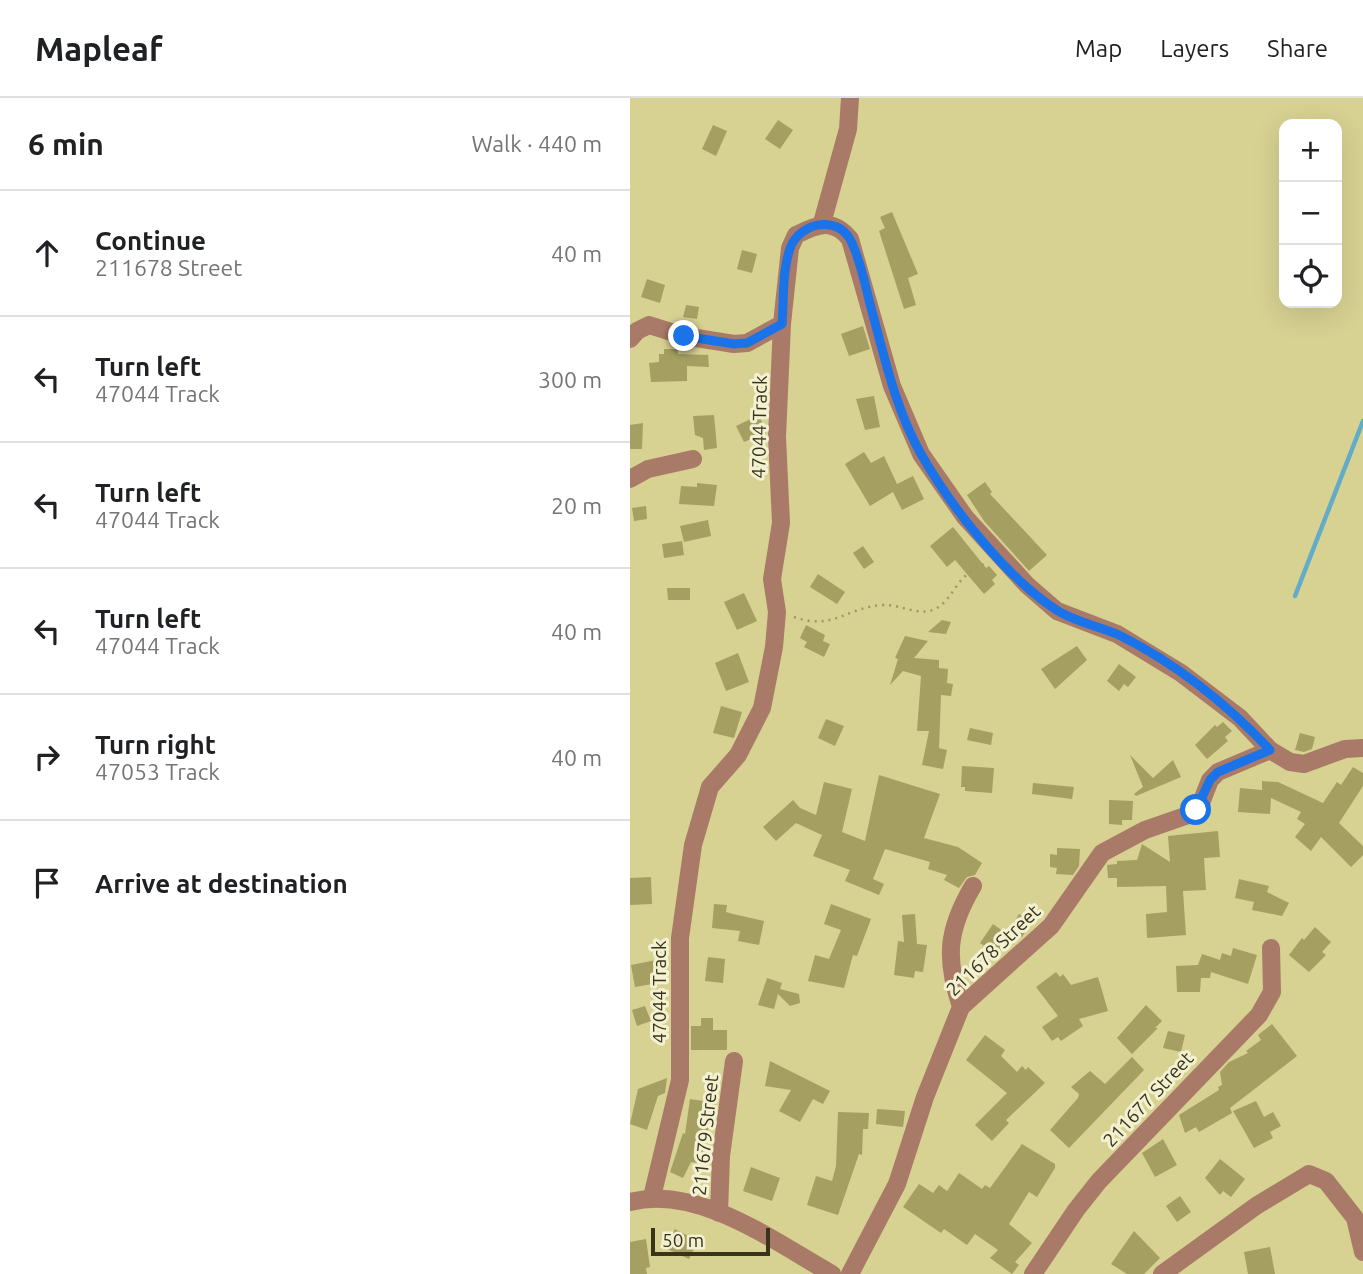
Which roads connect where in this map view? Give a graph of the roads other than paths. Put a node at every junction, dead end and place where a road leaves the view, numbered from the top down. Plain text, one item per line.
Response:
1 (850, 98) edge
2 (822, 223) junction
3 (782, 324) junction
4 (630, 339) edge
5 (693, 459) dead end
6 (630, 479) edge
7 (1363, 748) edge
8 (1270, 750) junction
9 (974, 886) dead end
10 (1271, 948) dead end
11 (961, 1007) junction
12 (734, 1061) dead end
13 (652, 1197) junction
14 (630, 1202) edge
15 (719, 1213) junction
16 (1363, 1252) edge
17 (832, 1274) edge
18 (850, 1274) edge
19 (1033, 1274) edge
20 (1163, 1274) edge

1 - 2 street
2 - 3 street, 47044 Track
2 - 8 street
3 - 4 street
3 - 13 street, 47044 Track
5 - 6 street
7 - 8 street
8 - 11 street, 211678 Street
9 - 11 street
10 - 19 street, 211677 Street
11 - 18 street, 211678 Street
12 - 15 street, 211679 Street
13 - 14 street
13 - 15 street
15 - 17 street
16 - 20 street

